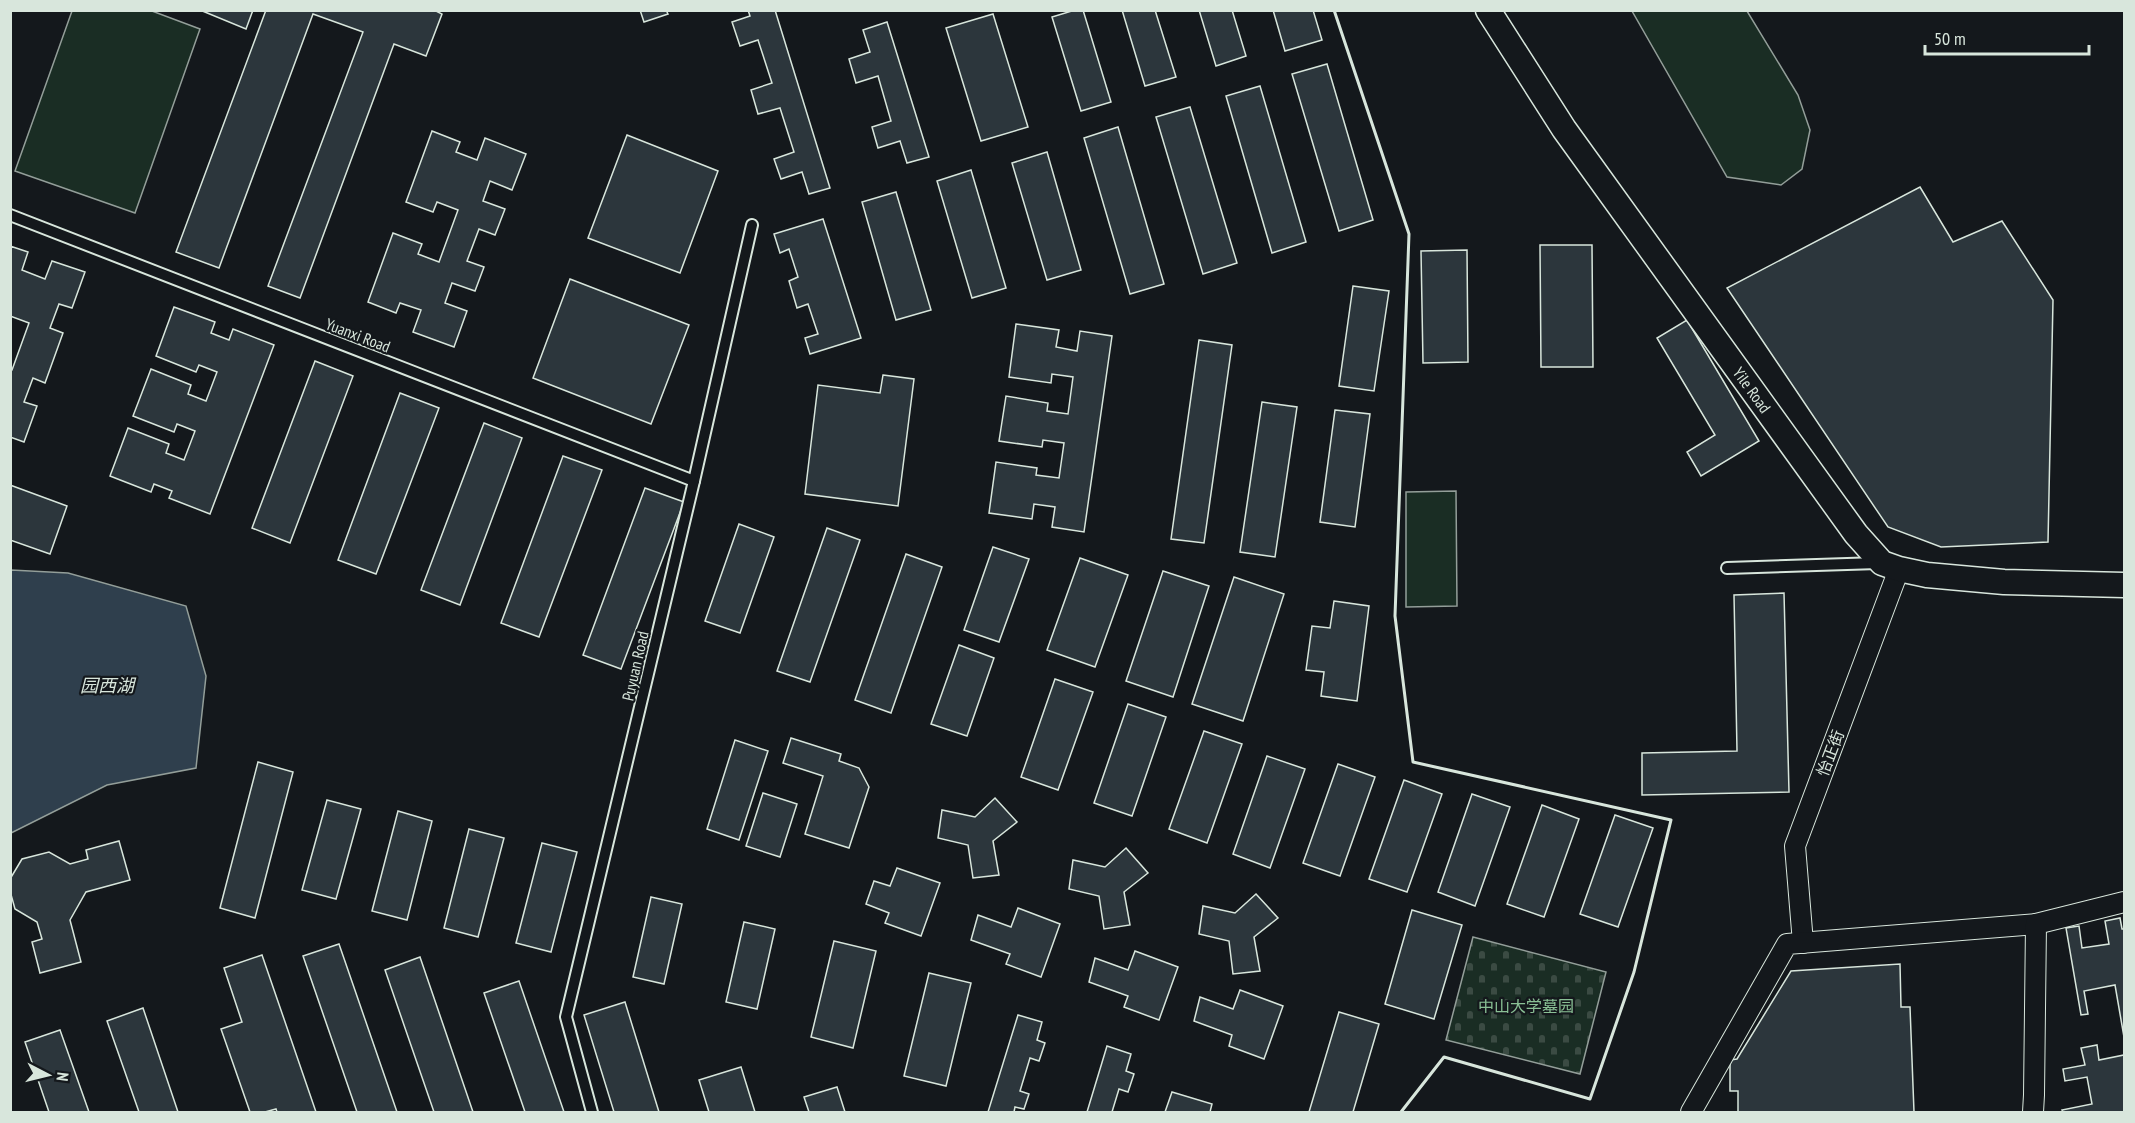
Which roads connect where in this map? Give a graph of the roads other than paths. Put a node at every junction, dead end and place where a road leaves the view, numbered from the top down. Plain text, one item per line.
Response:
1 (1488, 10) edge
2 (10, 214) edge
3 (752, 225) dead end
4 (694, 481) junction
5 (1890, 566) junction
6 (1727, 568) dead end
7 (2124, 585) edge
8 (2124, 902) edge
9 (2036, 924) junction
10 (1803, 943) junction
11 (2035, 1107) edge
12 (592, 1113) edge
13 (1691, 1113) edge

1 - 5 street, Yile Road
2 - 4 lane, Yuanxi Road
3 - 4 lane, Puyuan Road
4 - 12 lane, Puyuan Road
5 - 6 lane
5 - 7 street
5 - 10 street, 怡正街
8 - 9 street
9 - 10 street
9 - 11 street
10 - 13 street

